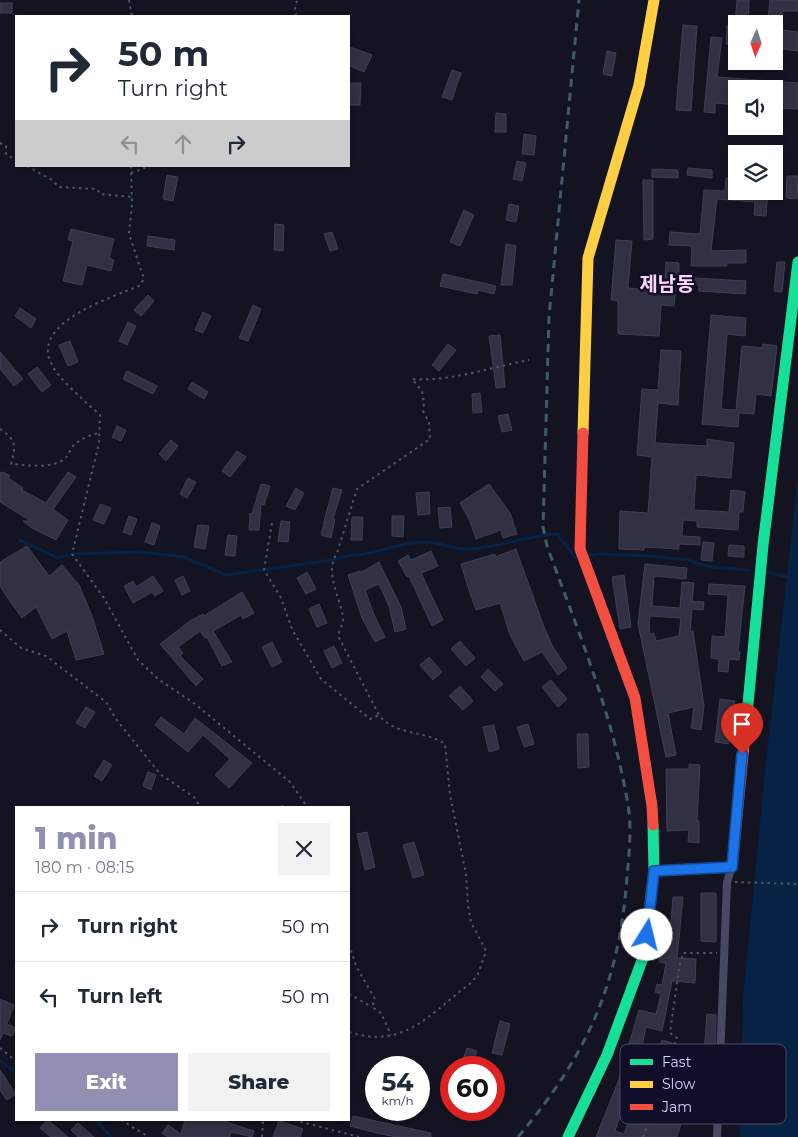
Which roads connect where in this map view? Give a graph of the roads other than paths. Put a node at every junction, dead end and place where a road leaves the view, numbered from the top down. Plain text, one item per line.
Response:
1 (654, 0) edge
2 (798, 262) edge
3 (732, 867) junction
4 (654, 871) junction
5 (721, 1044) edge
6 (717, 1124) edge
7 (568, 1137) edge
8 (717, 1137) edge

1 - 4 main road
2 - 3 main road
3 - 4 main road
3 - 5 street
4 - 7 main road
6 - 8 street

